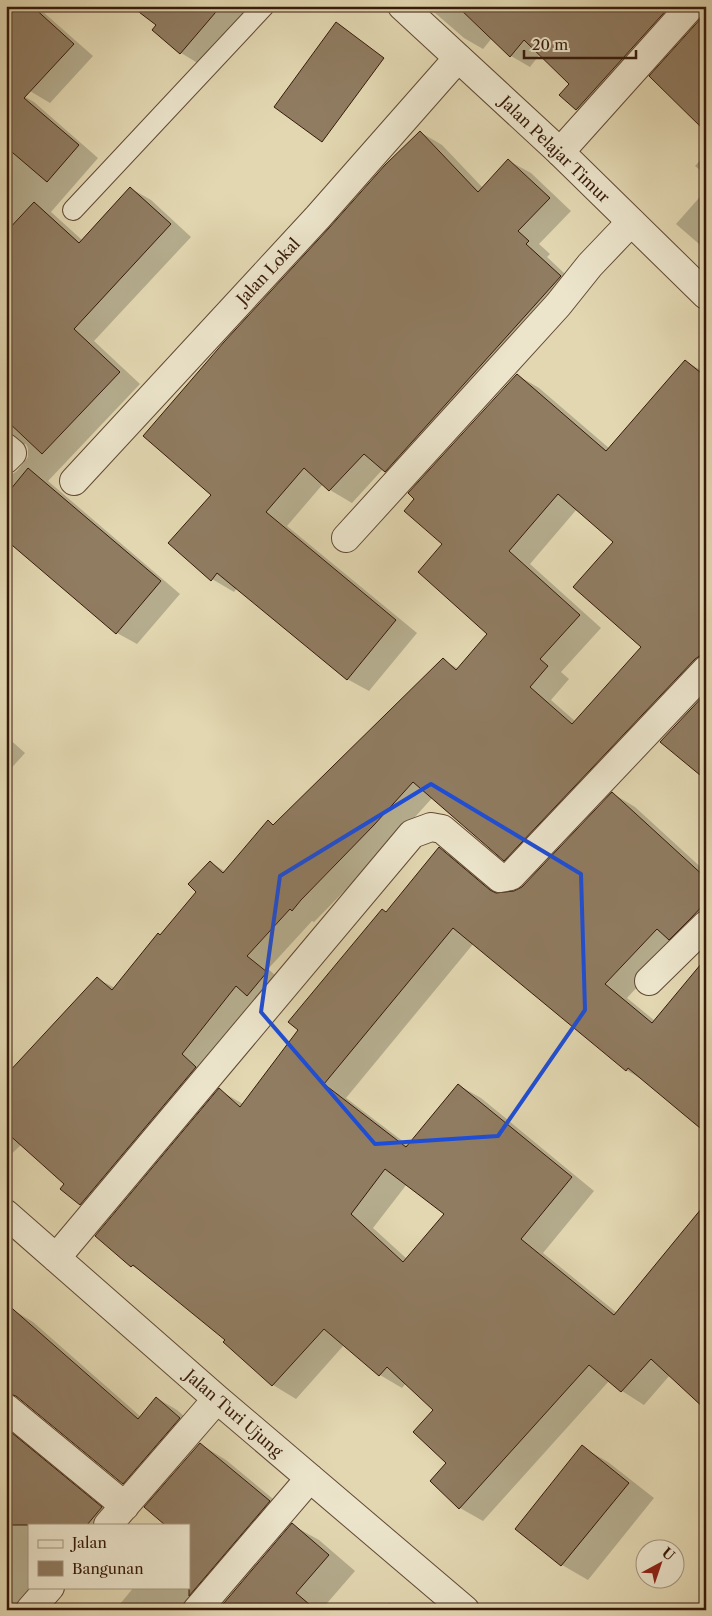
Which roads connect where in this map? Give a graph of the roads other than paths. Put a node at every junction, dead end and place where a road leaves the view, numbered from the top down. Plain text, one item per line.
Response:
1 (264, 6) edge
2 (402, 6) edge
3 (691, 6) edge
4 (458, 58) junction
5 (560, 152) junction
6 (73, 210) dead end
7 (631, 222) junction
8 (706, 295) edge
9 (74, 481) dead end
10 (346, 538) dead end
11 (706, 670) edge
12 (706, 925) edge
13 (649, 981) dead end
14 (6, 1214) edge
15 (56, 1258) junction
16 (217, 1399) junction
17 (6, 1408) edge
18 (310, 1478) junction
19 (116, 1516) edge
20 (49, 1588) edge
21 (30, 1610) edge
22 (197, 1610) edge
23 (465, 1610) edge

1 - 6 lane
2 - 4 street, Jalan Pelajar Timur
3 - 5 street
4 - 5 street, Jalan Pelajar Timur
4 - 9 street, Jalan Lokal
5 - 7 street, Jalan Pelajar Timur
7 - 8 street, Jalan Pelajar Timur
7 - 10 street
11 - 15 street
12 - 13 street
14 - 15 street, Jalan Turi Ujung
15 - 16 street, Jalan Turi Ujung
16 - 18 street, Jalan Turi Ujung
16 - 19 street
17 - 19 street
18 - 22 street
18 - 23 street, Jalan Turi Ujung
20 - 21 street

